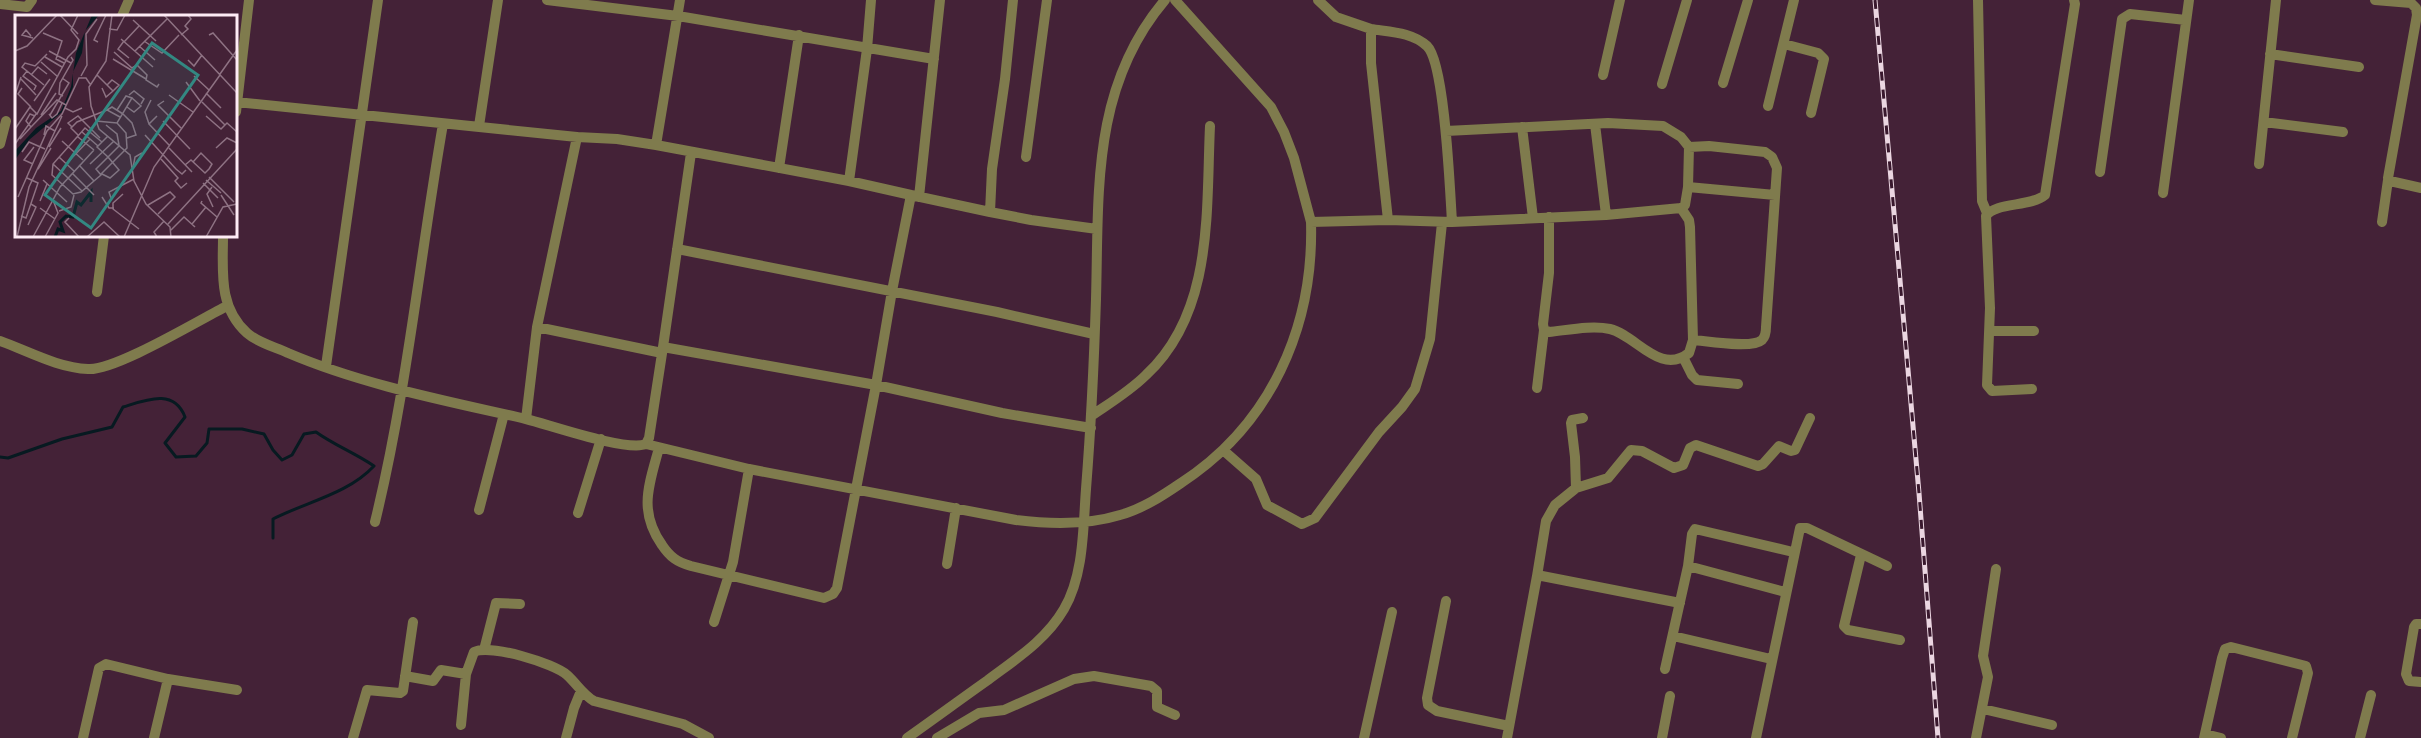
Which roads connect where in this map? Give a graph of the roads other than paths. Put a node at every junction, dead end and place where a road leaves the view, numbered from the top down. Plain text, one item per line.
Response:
1 (33, 0) edge
2 (129, 0) edge
3 (249, 0) edge
4 (378, 0) edge
5 (498, 0) edge
6 (547, 0) edge
7 (680, 0) edge
8 (871, 0) edge
9 (940, 0) edge
10 (1013, 0) edge
11 (1047, 0) edge
12 (1175, 0) edge
13 (1318, 0) edge
14 (1620, 0) edge
15 (1687, 0) edge
16 (1748, 0) edge
17 (1794, 0) edge
18 (1978, 0) edge
19 (2074, 0) edge
20 (2189, 0) edge
21 (2276, 0) edge
22 (2375, 0) edge
23 (1161, 1) edge
24 (0, 4) edge
25 (122, 15) edge
26 (678, 16) junction
27 (2186, 20) junction
28 (1371, 29) junction
29 (799, 35) junction
30 (1784, 44) junction
31 (867, 49) junction
32 (2270, 54) junction
33 (934, 59) junction
34 (2359, 67) dead end
35 (1603, 75) dead end
36 (1723, 83) dead end
37 (1662, 84) dead end
38 (237, 98) edge
39 (237, 106) edge
40 (1768, 106) dead end
41 (1811, 113) dead end
42 (363, 116) junction
43 (8, 120) edge
44 (2264, 122) junction
45 (443, 124) junction
46 (1594, 124) junction
47 (479, 126) junction
48 (1210, 126) dead end
49 (1522, 127) junction
50 (1446, 131) junction
51 (2343, 132) dead end
52 (576, 137) junction
53 (0, 144) edge
54 (656, 145) junction
55 (1689, 147) junction
56 (691, 153) junction
57 (1026, 157) dead end
58 (2259, 164) dead end
59 (779, 168) junction
60 (2100, 172) dead end
61 (2388, 180) junction
62 (849, 181) junction
63 (1688, 188) junction
64 (2421, 188) edge
65 (2163, 193) dead end
66 (1774, 195) junction
67 (915, 196) junction
68 (1681, 208) junction
69 (990, 212) junction
70 (1987, 213) junction
71 (1606, 215) junction
72 (1549, 217) junction
73 (1533, 218) junction
74 (1388, 220) junction
75 (1311, 222) junction
76 (1447, 222) junction
77 (2382, 222) dead end
78 (1098, 229) junction
79 (104, 237) edge
80 (223, 237) edge
81 (677, 249) junction
82 (892, 291) junction
83 (97, 292) dead end
84 (227, 306) junction
85 (537, 327) junction
86 (1544, 330) junction
87 (2034, 330) dead end
88 (1990, 331) junction
89 (1094, 334) junction
90 (0, 340) edge
91 (1693, 340) junction
92 (663, 350) junction
93 (1683, 357) junction
94 (326, 366) junction
95 (1738, 384) dead end
96 (876, 385) junction
97 (1537, 388) dead end
98 (2032, 388) dead end
99 (402, 389) junction
100 (504, 414) junction
101 (1091, 416) junction
102 (1583, 418) dead end
103 (1810, 418) dead end
104 (526, 419) junction
105 (1091, 428) junction
106 (601, 440) junction
107 (646, 444) junction
108 (658, 448) junction
109 (1223, 450) junction
110 (749, 470) junction
111 (1576, 488) junction
112 (857, 489) junction
113 (956, 508) junction
114 (479, 510) dead end
115 (578, 513) dead end
116 (1083, 521) junction
117 (375, 522) dead end
118 (1793, 552) junction
119 (1861, 555) junction
120 (947, 564) dead end
121 (1688, 566) junction
122 (1887, 566) dead end
123 (1996, 569) dead end
124 (730, 576) junction
125 (1537, 576) junction
126 (1785, 592) junction
127 (1446, 601) dead end
128 (1680, 603) junction
129 (520, 604) dead end
130 (1392, 612) dead end
131 (413, 622) dead end
132 (714, 622) dead end
133 (2421, 624) edge
134 (1673, 636) junction
135 (1900, 640) dead end
136 (484, 650) junction
137 (1771, 659) junction
138 (1665, 669) dead end
139 (466, 674) junction
140 (405, 676) junction
141 (168, 679) junction
142 (2421, 682) edge
143 (237, 690) dead end
144 (581, 691) junction
145 (2371, 695) dead end
146 (1670, 696) dead end
147 (1983, 709) junction
148 (1175, 715) dead end
149 (461, 725) dead end
150 (2052, 725) dead end
151 (1509, 726) junction
152 (2205, 736) edge
153 (83, 738) edge
154 (154, 738) edge
155 (353, 738) edge
156 (566, 738) edge
157 (709, 738) edge
158 (907, 738) edge
159 (937, 738) edge
160 (1365, 738) edge
161 (1507, 738) edge
162 (1662, 738) edge
163 (1756, 738) edge
164 (1976, 738) edge
165 (2221, 738) edge
166 (2292, 738) edge
167 (2360, 738) edge

1 - 24 street
2 - 25 street
3 - 38 street
4 - 42 street
5 - 47 street
6 - 26 street
7 - 26 street
8 - 31 street
9 - 33 street
10 - 69 street
11 - 57 street
12 - 75 street
13 - 28 street
14 - 35 street
15 - 37 street
16 - 36 street
17 - 30 street
18 - 70 street
19 - 70 street
20 - 27 street
21 - 32 street
22 - 61 street
23 - 78 street
26 - 29 street
26 - 54 street
27 - 60 street
27 - 65 street
28 - 50 street
28 - 74 street
29 - 31 street
29 - 59 street
30 - 40 street
30 - 41 street
31 - 33 street
31 - 62 street
32 - 34 street
32 - 44 street
33 - 67 street
39 - 42 street
42 - 45 street
42 - 94 street
43 - 53 street
44 - 51 street
44 - 58 street
45 - 47 street
45 - 99 street
46 - 49 street
46 - 55 street
46 - 71 street
47 - 52 street
48 - 101 street
49 - 50 street
49 - 73 street
50 - 76 street
52 - 54 street
52 - 85 street
54 - 56 street
55 - 63 street
55 - 66 street
56 - 59 street
56 - 81 street
59 - 62 street
61 - 64 street
61 - 77 street
62 - 67 street
63 - 66 street
63 - 68 street
66 - 91 street
67 - 69 street
67 - 82 street
68 - 71 street
68 - 91 street
69 - 78 street
70 - 88 street
71 - 72 street
72 - 73 street
72 - 86 street
73 - 76 street
74 - 75 street
74 - 76 street
75 - 109 street
76 - 109 street
78 - 89 street
79 - 83 street
80 - 84 street
81 - 82 street
81 - 92 street
82 - 89 street
82 - 96 street
84 - 90 street
84 - 94 street
85 - 92 street
85 - 104 street
86 - 93 street
86 - 97 street
87 - 88 street
88 - 98 street
89 - 101 street
91 - 93 street
92 - 96 street
92 - 107 street
93 - 95 street
94 - 99 street
96 - 105 street
96 - 112 street
99 - 100 street
99 - 117 street
100 - 104 street
100 - 114 street
101 - 105 street
102 - 111 street
103 - 111 street
104 - 106 street
105 - 116 street
106 - 107 street
106 - 115 street
107 - 108 street
108 - 110 street
108 - 124 street
109 - 116 street
110 - 112 street
110 - 124 street
111 - 125 street
112 - 113 street
112 - 124 street
113 - 116 street
113 - 120 street
116 - 158 street
118 - 119 street
118 - 121 street
118 - 126 street
119 - 122 street
119 - 135 street
121 - 126 street
121 - 128 street
123 - 147 street
124 - 132 street
125 - 128 street
125 - 151 street
126 - 137 street
127 - 151 street
128 - 134 street
129 - 136 street
130 - 160 street
131 - 140 street
133 - 142 street
134 - 137 street
134 - 138 street
136 - 139 street
136 - 144 street
137 - 163 street
139 - 140 street
139 - 149 street
140 - 155 street
141 - 143 street
141 - 153 street
141 - 154 street
144 - 156 street
144 - 157 street
145 - 167 street
146 - 162 street
147 - 150 street
147 - 164 street
148 - 159 street
151 - 161 street
152 - 165 street
152 - 166 street

